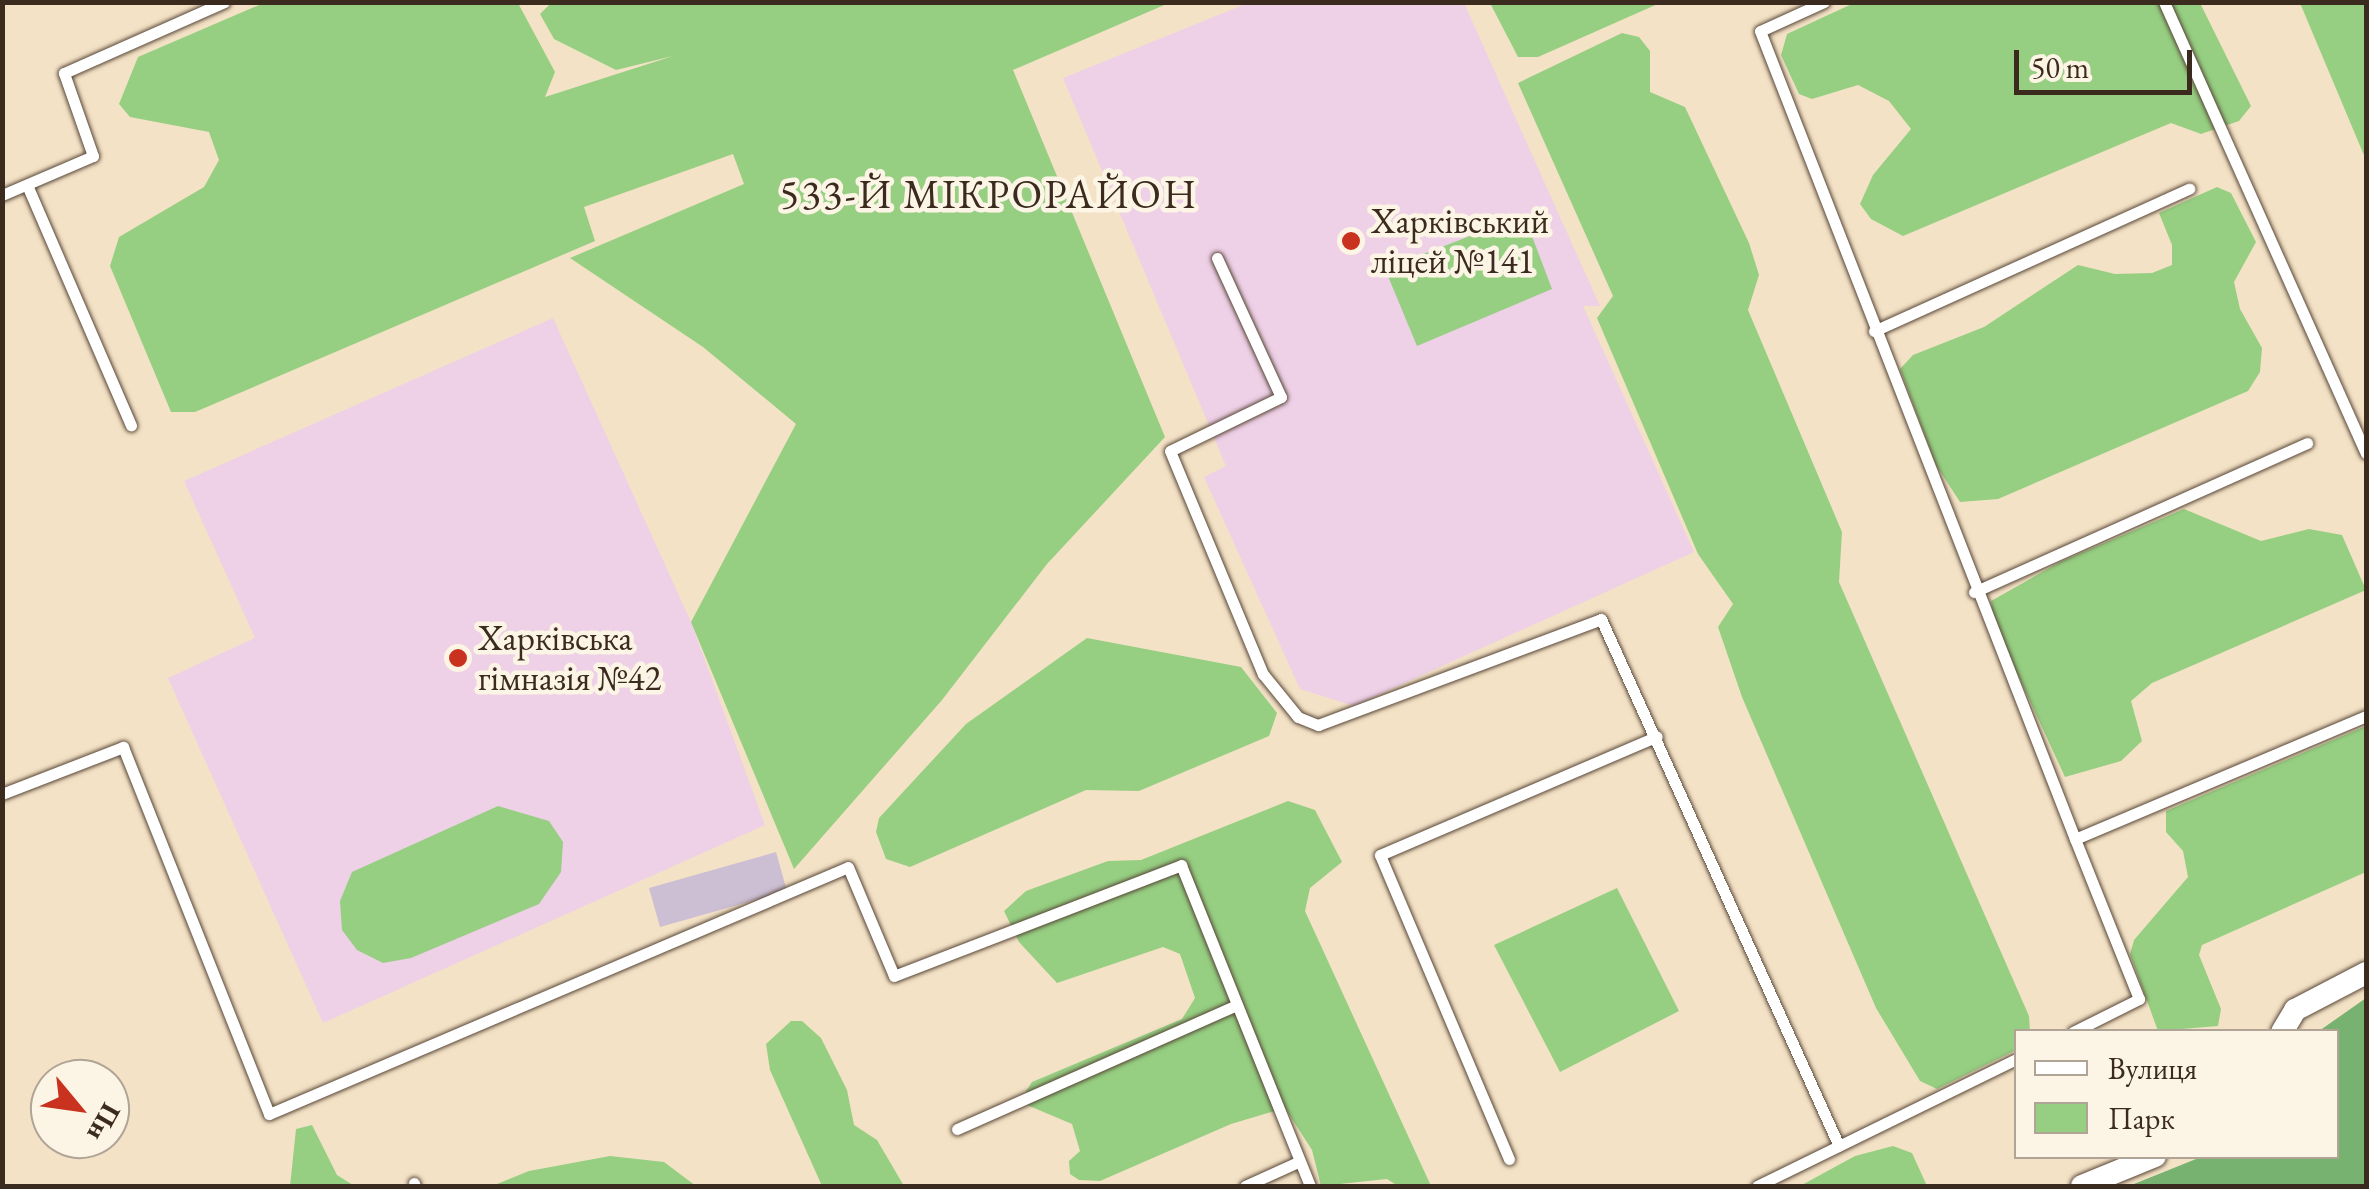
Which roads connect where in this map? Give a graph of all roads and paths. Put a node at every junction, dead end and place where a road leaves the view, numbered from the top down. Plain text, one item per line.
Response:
1 (224, 2) edge
2 (1824, 2) edge
3 (2164, 2) edge
4 (26, 185) junction
5 (2189, 189) dead end
6 (2, 195) edge
7 (1217, 258) dead end
8 (1874, 331) junction
9 (131, 425) dead end
10 (2307, 443) dead end
11 (2366, 453) edge
12 (1974, 592) junction
13 (2366, 716) edge
14 (1657, 736) junction
15 (2, 794) edge
16 (2076, 839) junction
17 (2366, 973) edge
18 (1237, 1005) junction
19 (2079, 1029) edge
20 (2284, 1029) edge
21 (2014, 1060) edge
22 (958, 1130) dead end
23 (1839, 1146) junction
24 (1510, 1159) dead end
25 (2148, 1159) edge
26 (1300, 1162) junction
27 (1245, 1186) edge
28 (1310, 1186) edge
29 (1758, 1186) edge
30 (2082, 1186) edge

1 - 4 lane
2 - 8 lane
3 - 11 lane
4 - 6 lane
4 - 9 lane
5 - 8 lane
7 - 14 lane
8 - 12 lane
10 - 12 lane
12 - 16 lane
13 - 16 lane
14 - 23 lane
14 - 24 lane
15 - 18 lane
16 - 19 lane
17 - 20 street
18 - 22 lane
18 - 26 lane
21 - 23 lane
23 - 29 lane
25 - 30 street
26 - 27 lane
26 - 28 lane

